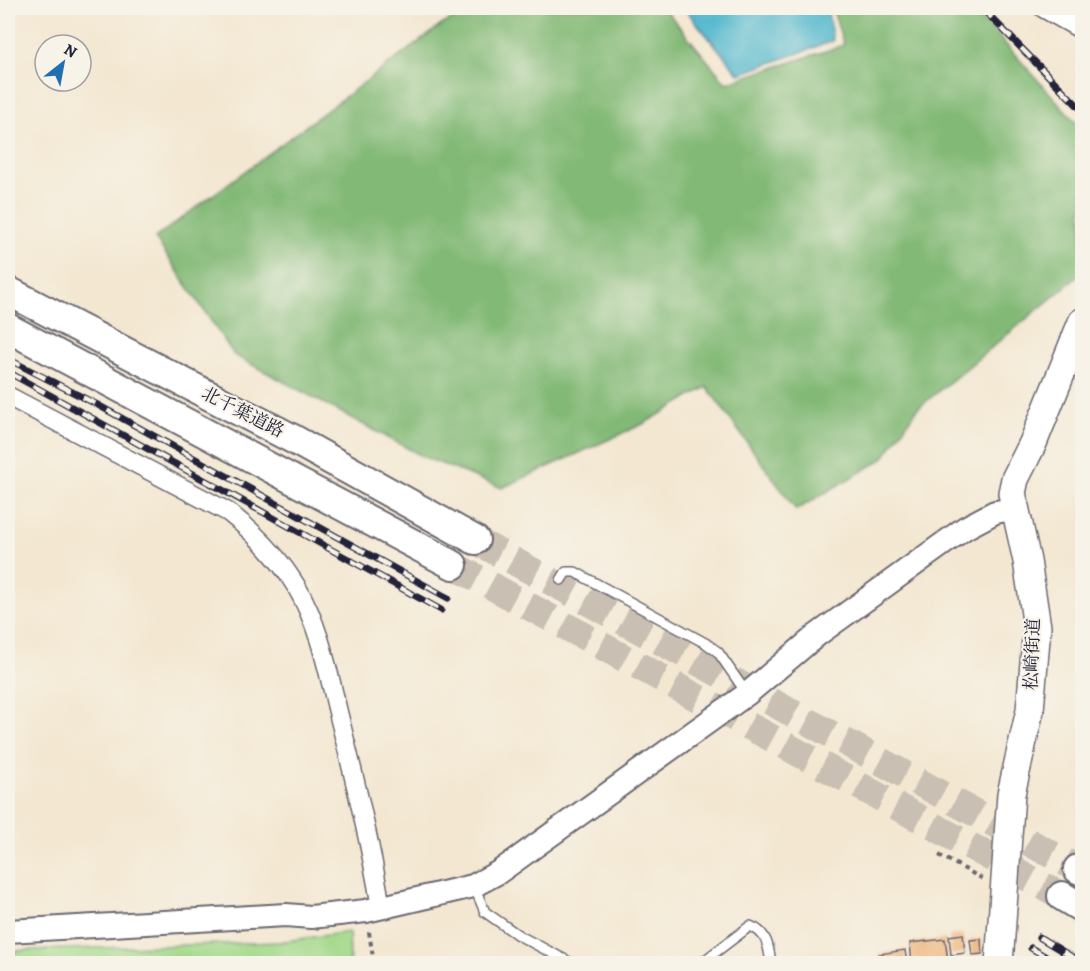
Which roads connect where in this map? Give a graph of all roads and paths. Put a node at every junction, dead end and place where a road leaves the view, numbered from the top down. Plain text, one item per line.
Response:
1 (1043, 8) edge
2 (1083, 30) edge
3 (8, 291) edge
4 (1083, 322) edge
5 (8, 328) edge
6 (8, 396) edge
7 (1014, 510) junction
8 (475, 540) tunnel mouth
9 (453, 566) tunnel mouth
10 (561, 580) dead end
11 (747, 694) junction
12 (939, 855) dead end
13 (990, 883) dead end
14 (474, 886) junction
15 (374, 909) junction
16 (8, 932) edge
17 (374, 963) edge
18 (573, 963) edge
19 (700, 963) edge
20 (771, 963) edge
21 (999, 963) edge

1 - 2 street
3 - 8 highway, 北千葉道路
4 - 7 main road, 松崎街道
5 - 9 highway, 北千葉道路
6 - 15 street
7 - 11 street
7 - 21 main road, 松崎街道
10 - 11 lane
11 - 14 street
12 - 13 path
14 - 15 street
14 - 18 lane
15 - 16 street
15 - 17 path
19 - 20 lane

